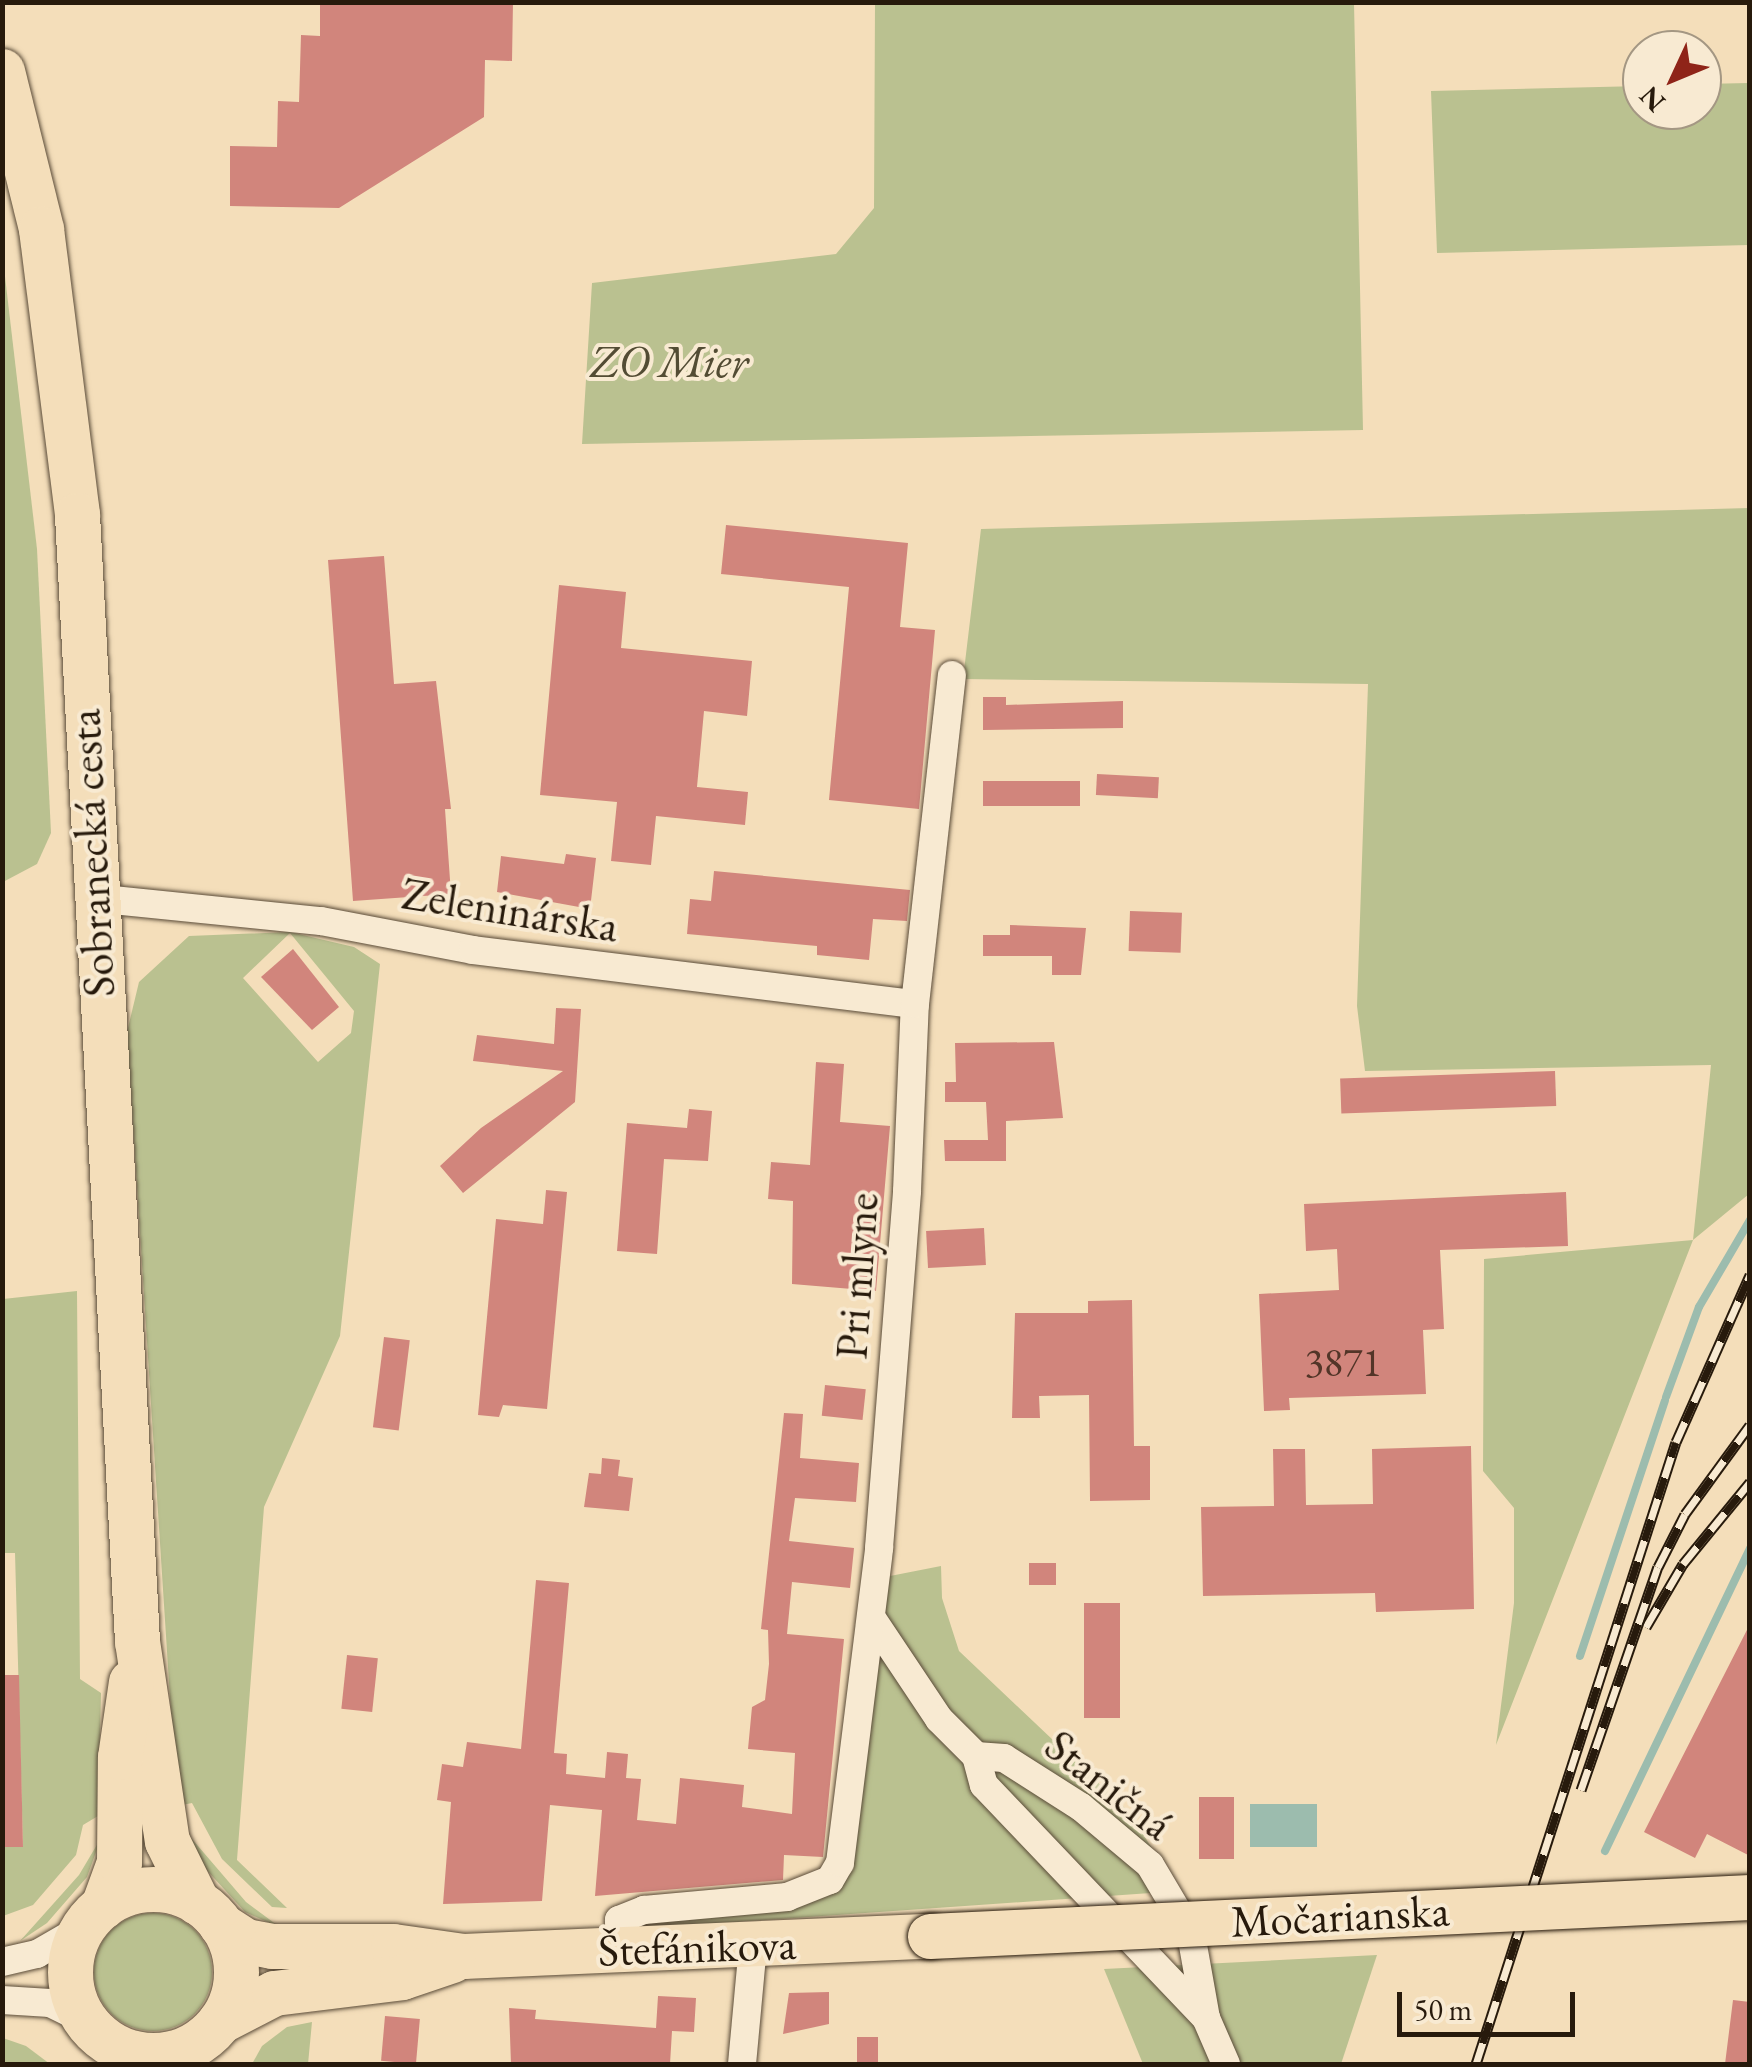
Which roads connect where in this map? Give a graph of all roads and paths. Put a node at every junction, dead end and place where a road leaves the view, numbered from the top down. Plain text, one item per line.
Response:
1 (2, 72) edge
2 (952, 675) dead end
3 (93, 898) junction
4 (915, 1004) junction
5 (870, 1617) junction
6 (137, 1641) junction
7 (976, 1756) junction
8 (1750, 1897) edge
9 (209, 1913) junction
10 (93, 1917) junction
11 (930, 1936) joint
12 (753, 1945) junction
13 (620, 1950) junction
14 (464, 1956) junction
15 (2, 1962) edge
16 (2, 2000) edge
17 (1206, 2018) junction
18 (206, 2040) edge
19 (105, 2042) edge
20 (742, 2064) edge
21 (1226, 2064) edge

1 - 3 main road, Sobranecká cesta
2 - 4 street, Pri mlyne
3 - 4 street, Zeleninárska
3 - 6 main road, Sobranecká cesta
4 - 5 street, Pri mlyne
5 - 7 street, Staničná
5 - 13 street, Pri mlyne
6 - 9 main road, Sobranecká cesta
6 - 10 main road, Sobranecká cesta
7 - 17 street, Staničná
7 - 17 street, Staničná
8 - 11 main road, Močarianska, bridge
9 - 10 main road
9 - 14 main road
9 - 18 main road
10 - 15 street
10 - 19 main road
11 - 12 main road, Štefánikova
12 - 13 main road, Štefánikova
12 - 20 street
13 - 14 main road, Štefánikova
14 - 18 main road
16 - 19 street
17 - 21 street, Staničná
18 - 19 main road

